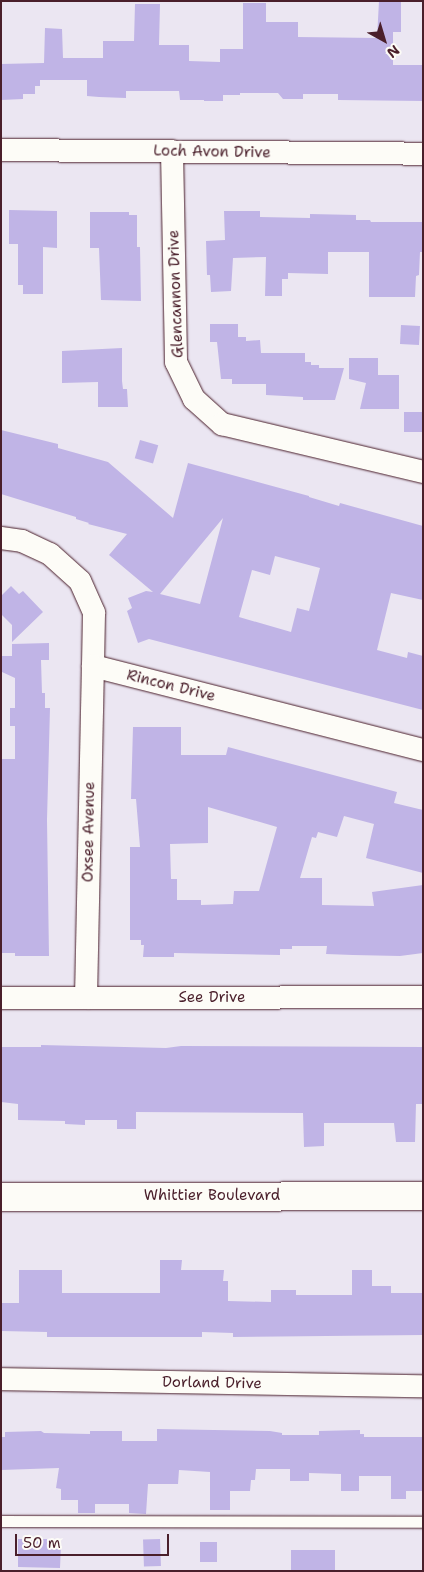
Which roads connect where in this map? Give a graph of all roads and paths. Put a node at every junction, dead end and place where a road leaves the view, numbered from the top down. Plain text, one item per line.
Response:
1 (1, 150) edge
2 (172, 152) junction
3 (423, 154) edge
4 (423, 472) edge
5 (1, 538) edge
6 (93, 666) junction
7 (423, 750) edge
8 (423, 997) edge
9 (1, 998) edge
10 (86, 998) junction
11 (423, 1196) edge
12 (1, 1197) edge
13 (1, 1379) edge
14 (423, 1386) edge
15 (1, 1521) edge
16 (423, 1522) edge

1 - 2 street, Loch Avon Drive
2 - 3 street, Loch Avon Drive
2 - 4 street, Glencannon Drive
5 - 6 street
6 - 7 street, Rincon Drive
6 - 10 street, Oxsee Avenue
8 - 10 street, See Drive
9 - 10 street, See Drive
11 - 12 main road, Whittier Boulevard
13 - 14 street, Dorland Drive
15 - 16 lane

